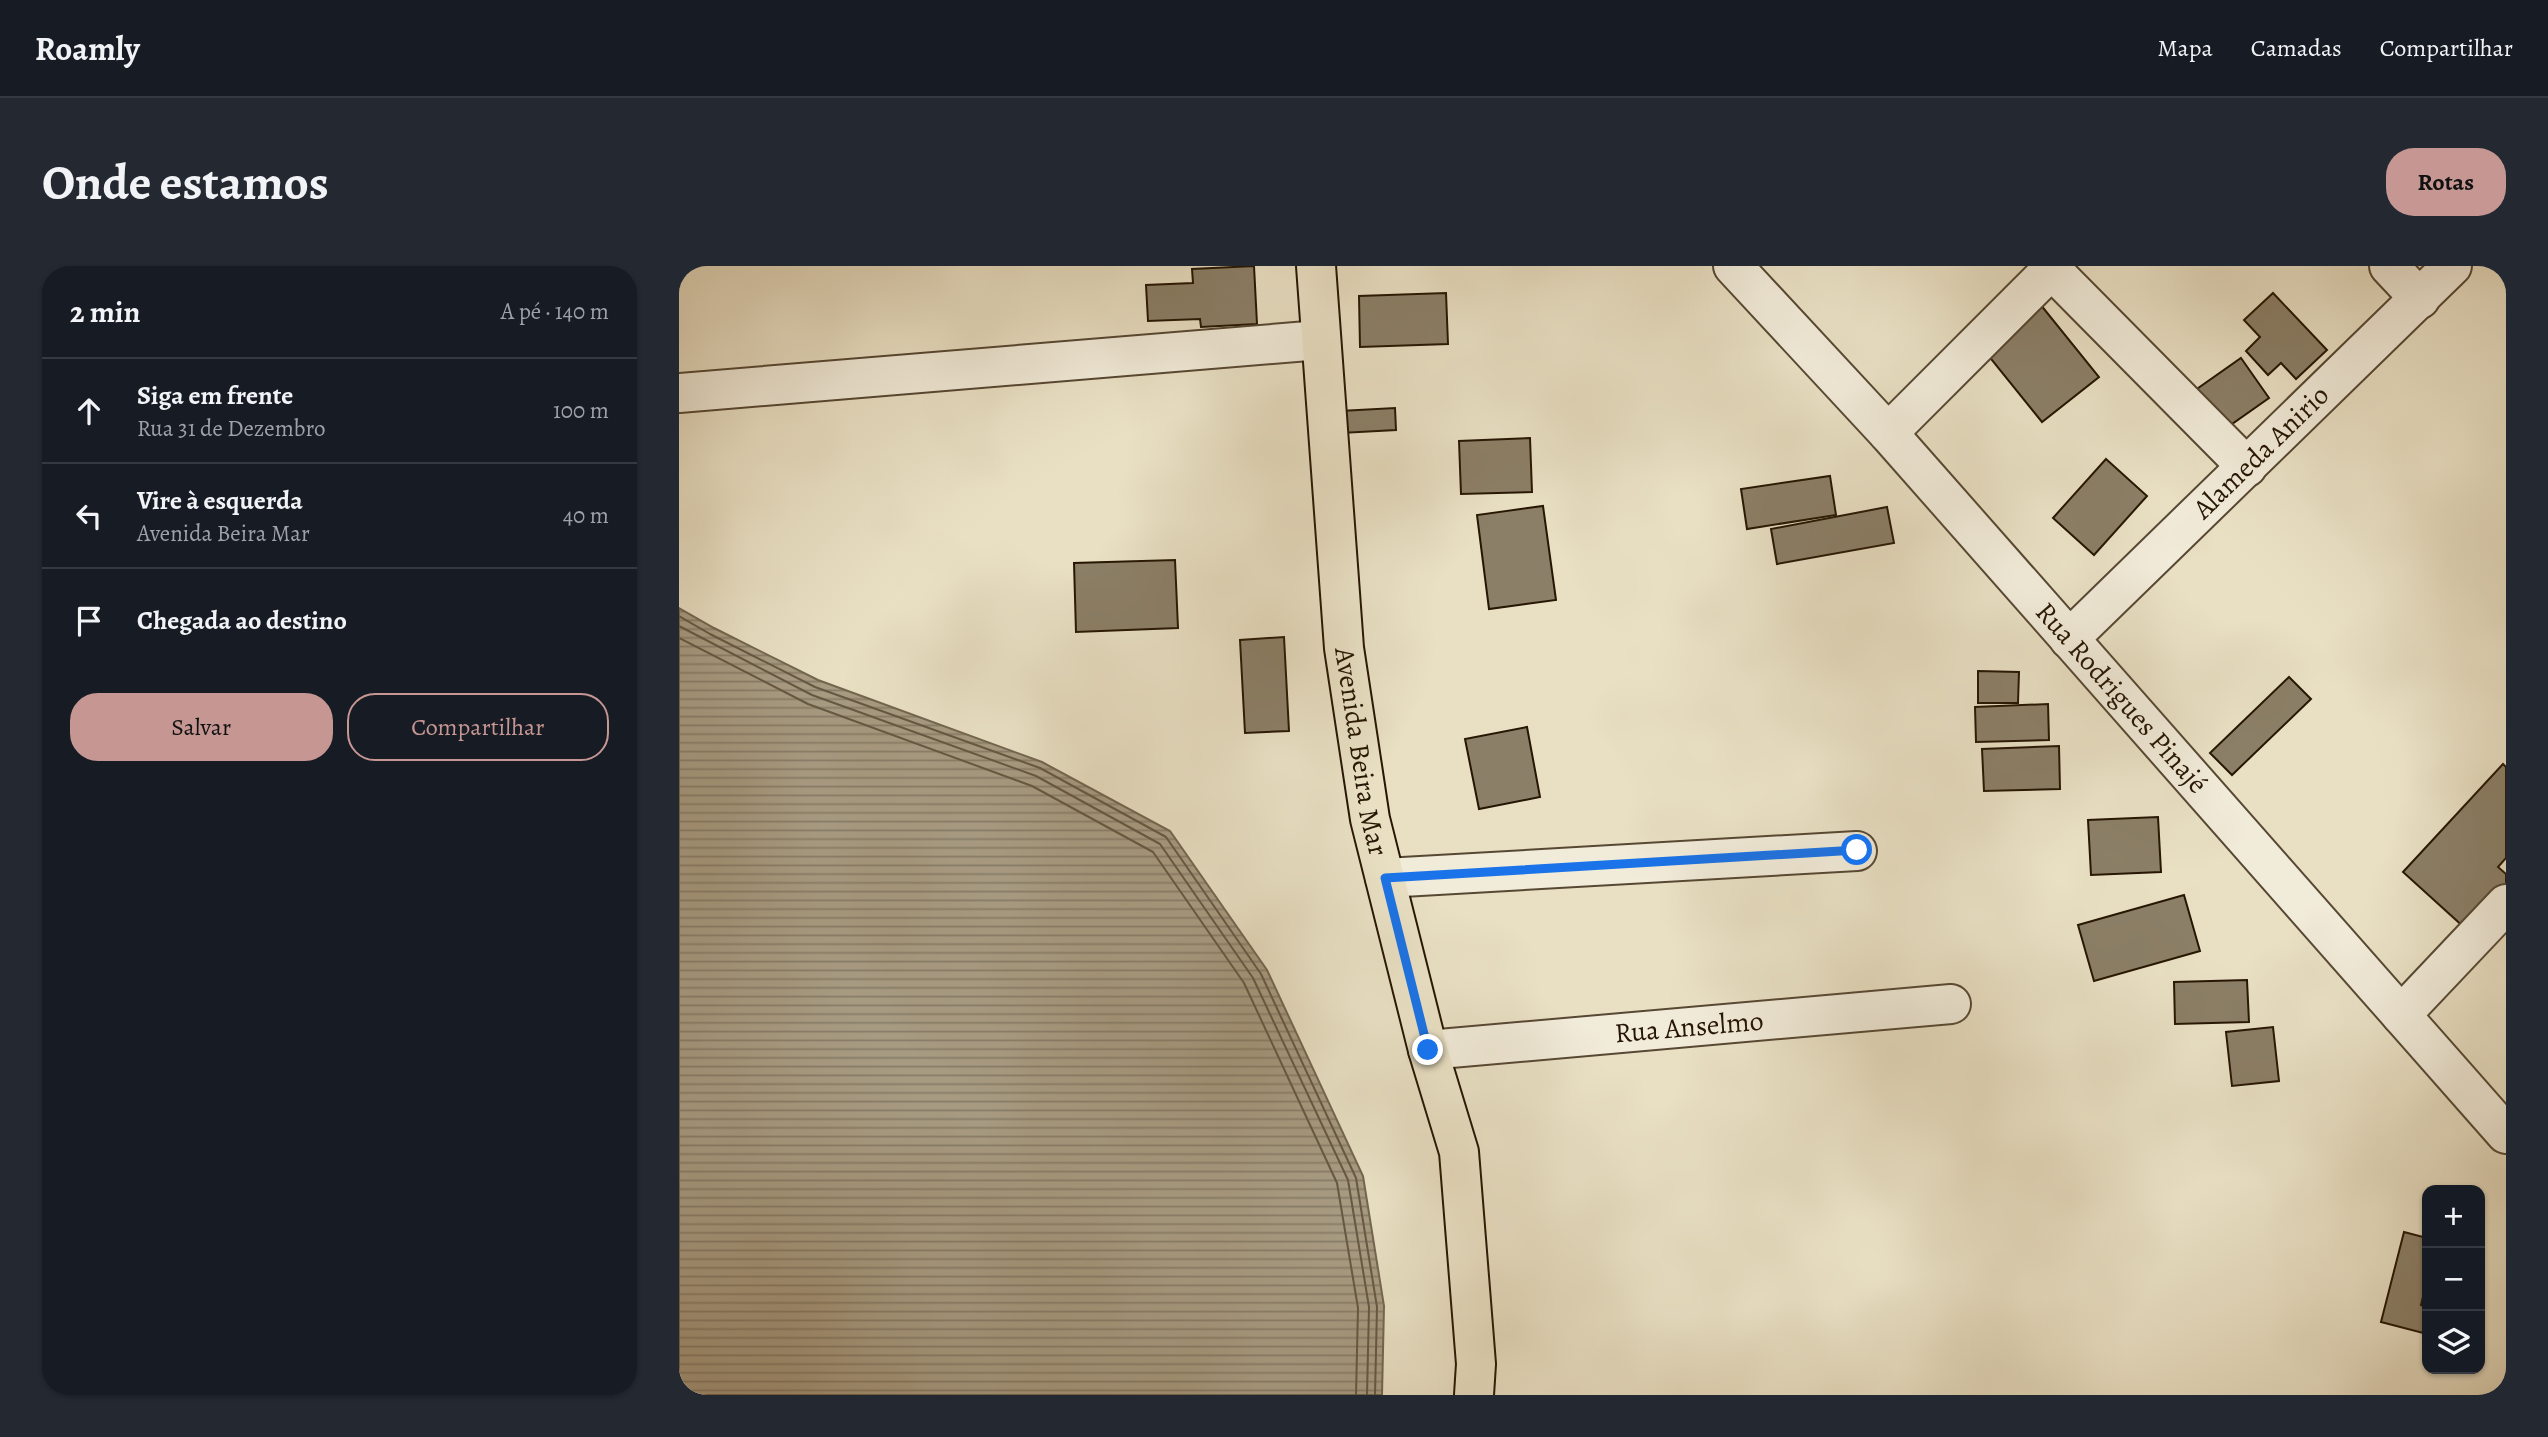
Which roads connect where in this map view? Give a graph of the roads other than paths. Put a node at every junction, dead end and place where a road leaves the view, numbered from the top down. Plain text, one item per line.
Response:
1 (1316, 266) edge
2 (1733, 266) edge
3 (2389, 266) edge
4 (2452, 266) edge
5 (2052, 267) edge
6 (2420, 299) junction
7 (1321, 340) junction
8 (679, 393) edge
9 (1888, 433) junction
10 (2247, 467) junction
11 (2069, 639) junction
12 (1857, 850) dead end
13 (1385, 878) junction
14 (2506, 904) edge
15 (1951, 1004) dead end
16 (2401, 1015) junction
17 (1428, 1050) junction
18 (2506, 1134) edge
19 (1474, 1395) edge

1 - 7 main road, Avenida Beira Mar
2 - 9 street, Rua Rodrigues Pinajé
3 - 6 street
4 - 6 street, Alameda Anirio
5 - 9 street
5 - 10 street
6 - 10 street, Alameda Anirio
7 - 8 street
7 - 13 main road, Avenida Beira Mar
9 - 11 street, Rua Rodrigues Pinajé
10 - 11 street, Alameda Anirio
11 - 16 street, Rua Rodrigues Pinajé
12 - 13 street
13 - 17 main road, Avenida Beira Mar
14 - 16 street
15 - 17 street, Rua Anselmo
16 - 18 street, Rua Rodrigues Pinajé
17 - 19 main road, Avenida Beira Mar

